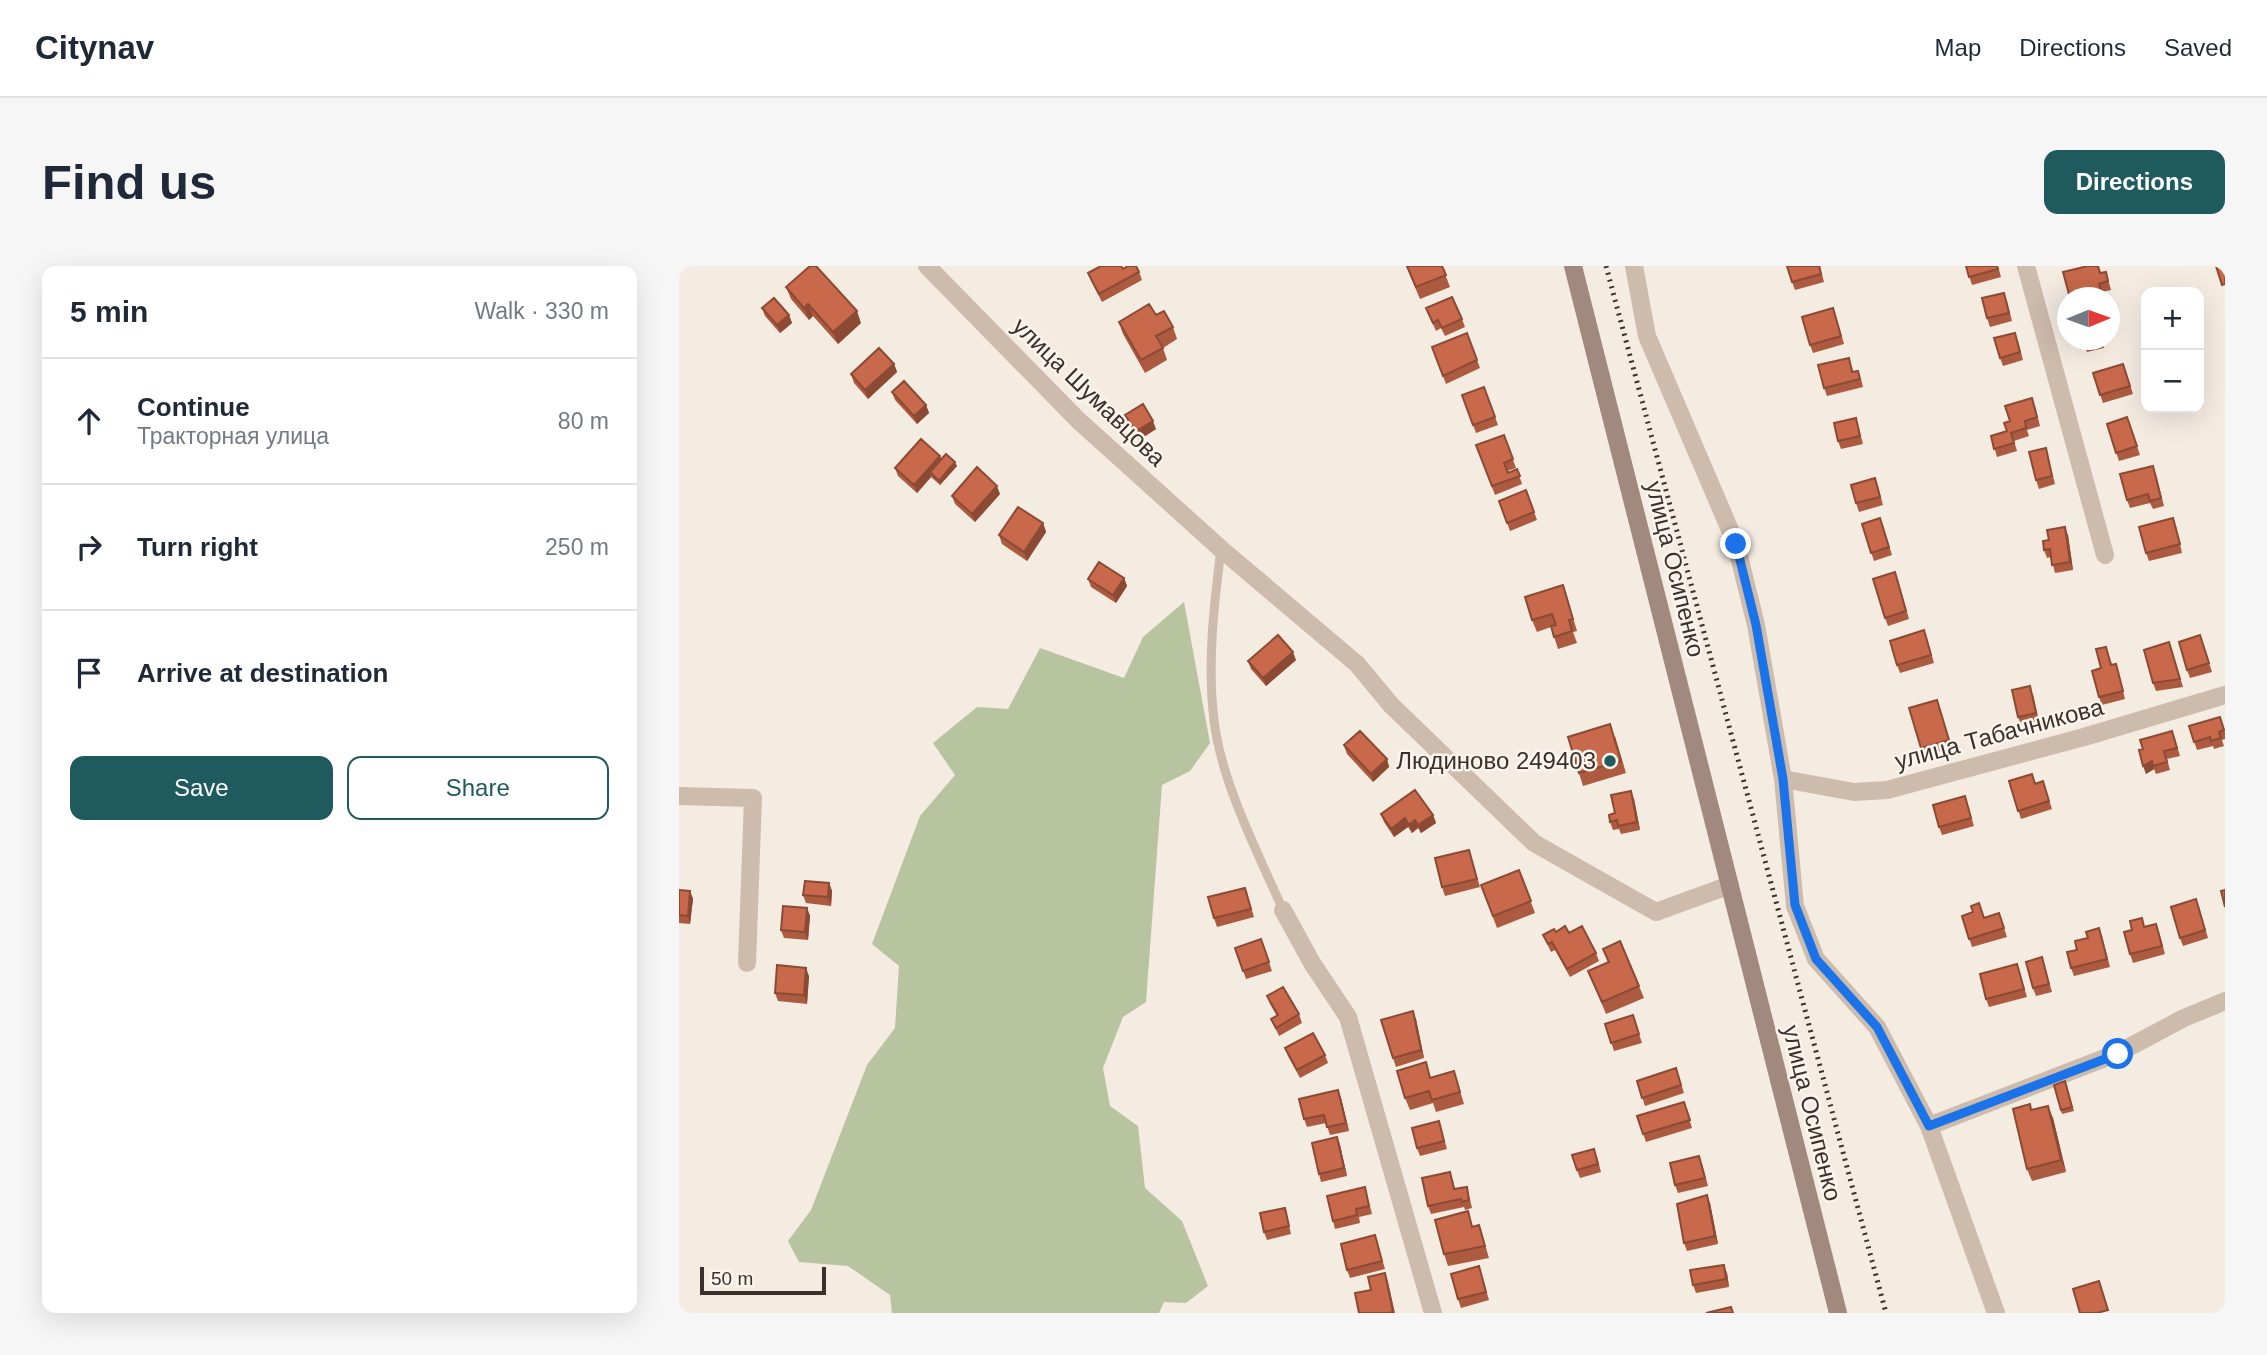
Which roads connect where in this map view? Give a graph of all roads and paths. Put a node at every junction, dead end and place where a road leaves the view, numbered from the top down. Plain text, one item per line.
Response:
1 (927, 266) edge
2 (1573, 266) edge
3 (1634, 266) edge
4 (2026, 266) edge
5 (1220, 549) junction
6 (2105, 555) dead end
7 (2225, 695) edge
8 (1783, 779) junction
9 (679, 796) edge
10 (1730, 885) junction
11 (1283, 910) joint
12 (747, 963) dead end
13 (2225, 1001) edge
14 (1929, 1126) junction
15 (1433, 1313) edge
16 (1837, 1313) edge
17 (1996, 1313) edge

1 - 5 street, улица Шумавцова
2 - 10 street, улица Осипенко
3 - 8 street
4 - 6 street
5 - 10 street
5 - 11 lane
7 - 8 street, улица Табачникова
8 - 14 street
9 - 12 street
10 - 16 street, улица Осипенко
11 - 15 street
13 - 14 street
14 - 17 street

